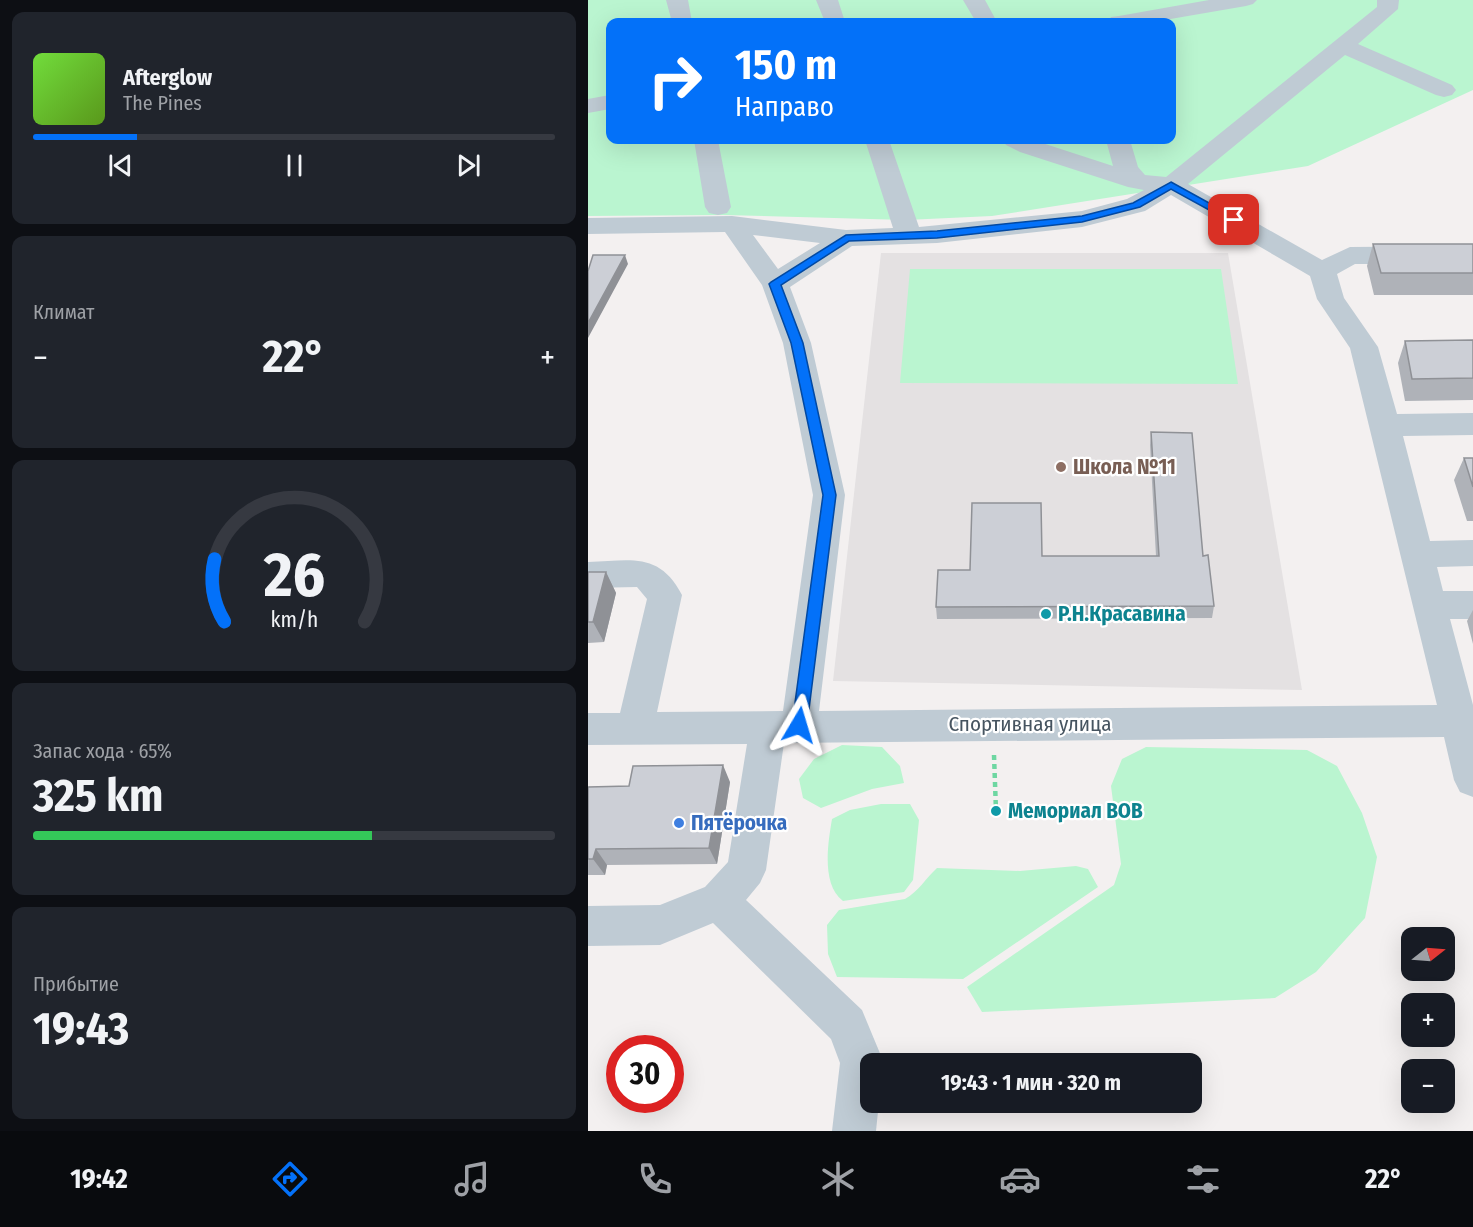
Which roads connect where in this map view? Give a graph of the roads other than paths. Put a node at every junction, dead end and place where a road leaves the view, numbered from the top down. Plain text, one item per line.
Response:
1 (677, 0) edge
2 (827, 0) edge
3 (974, 0) edge
4 (1246, 0) edge
5 (1388, 0) edge
6 (681, 18) edge
7 (834, 18) edge
8 (984, 18) edge
9 (1142, 18) edge
10 (1342, 45) junction
11 (1444, 90) dead end
12 (606, 103) edge
13 (588, 106) edge
14 (707, 144) edge
15 (879, 144) edge
16 (1023, 144) edge
17 (1119, 144) edge
18 (1137, 182) junction
19 (1171, 185) junction
20 (725, 216) junction
21 (588, 226) edge
22 (909, 236) junction
23 (846, 238) junction
24 (1473, 255) edge
25 (1322, 271) junction
26 (775, 284) junction
27 (1473, 424) edge
28 (1385, 425) junction
29 (1473, 553) edge
30 (1418, 554) junction
31 (588, 575) edge
32 (1430, 605) junction
33 (1473, 605) edge
34 (1466, 721) edge
35 (783, 726) junction
36 (635, 728) junction
37 (588, 729) edge
38 (1473, 777) edge
39 (720, 901) junction
40 (588, 926) edge
41 (854, 1131) edge

1 - 6 street
2 - 7 street
3 - 8 street
4 - 9 street
5 - 10 street
10 - 11 street
10 - 19 street
12 - 13 street
14 - 20 street
15 - 22 street
16 - 18 street
17 - 18 street
18 - 19 street
19 - 22 street
19 - 25 street
20 - 21 street
20 - 23 street
20 - 26 street
22 - 23 street
23 - 26 street
24 - 25 street
25 - 28 street
26 - 35 street
27 - 28 street
28 - 30 street
29 - 30 street
30 - 32 street
31 - 36 street
32 - 33 street
32 - 34 street
34 - 35 street, Спортивная улица
34 - 38 street
35 - 36 street, Спортивная улица
35 - 39 street
36 - 37 street, Спортивная улица
39 - 40 street
39 - 41 street

